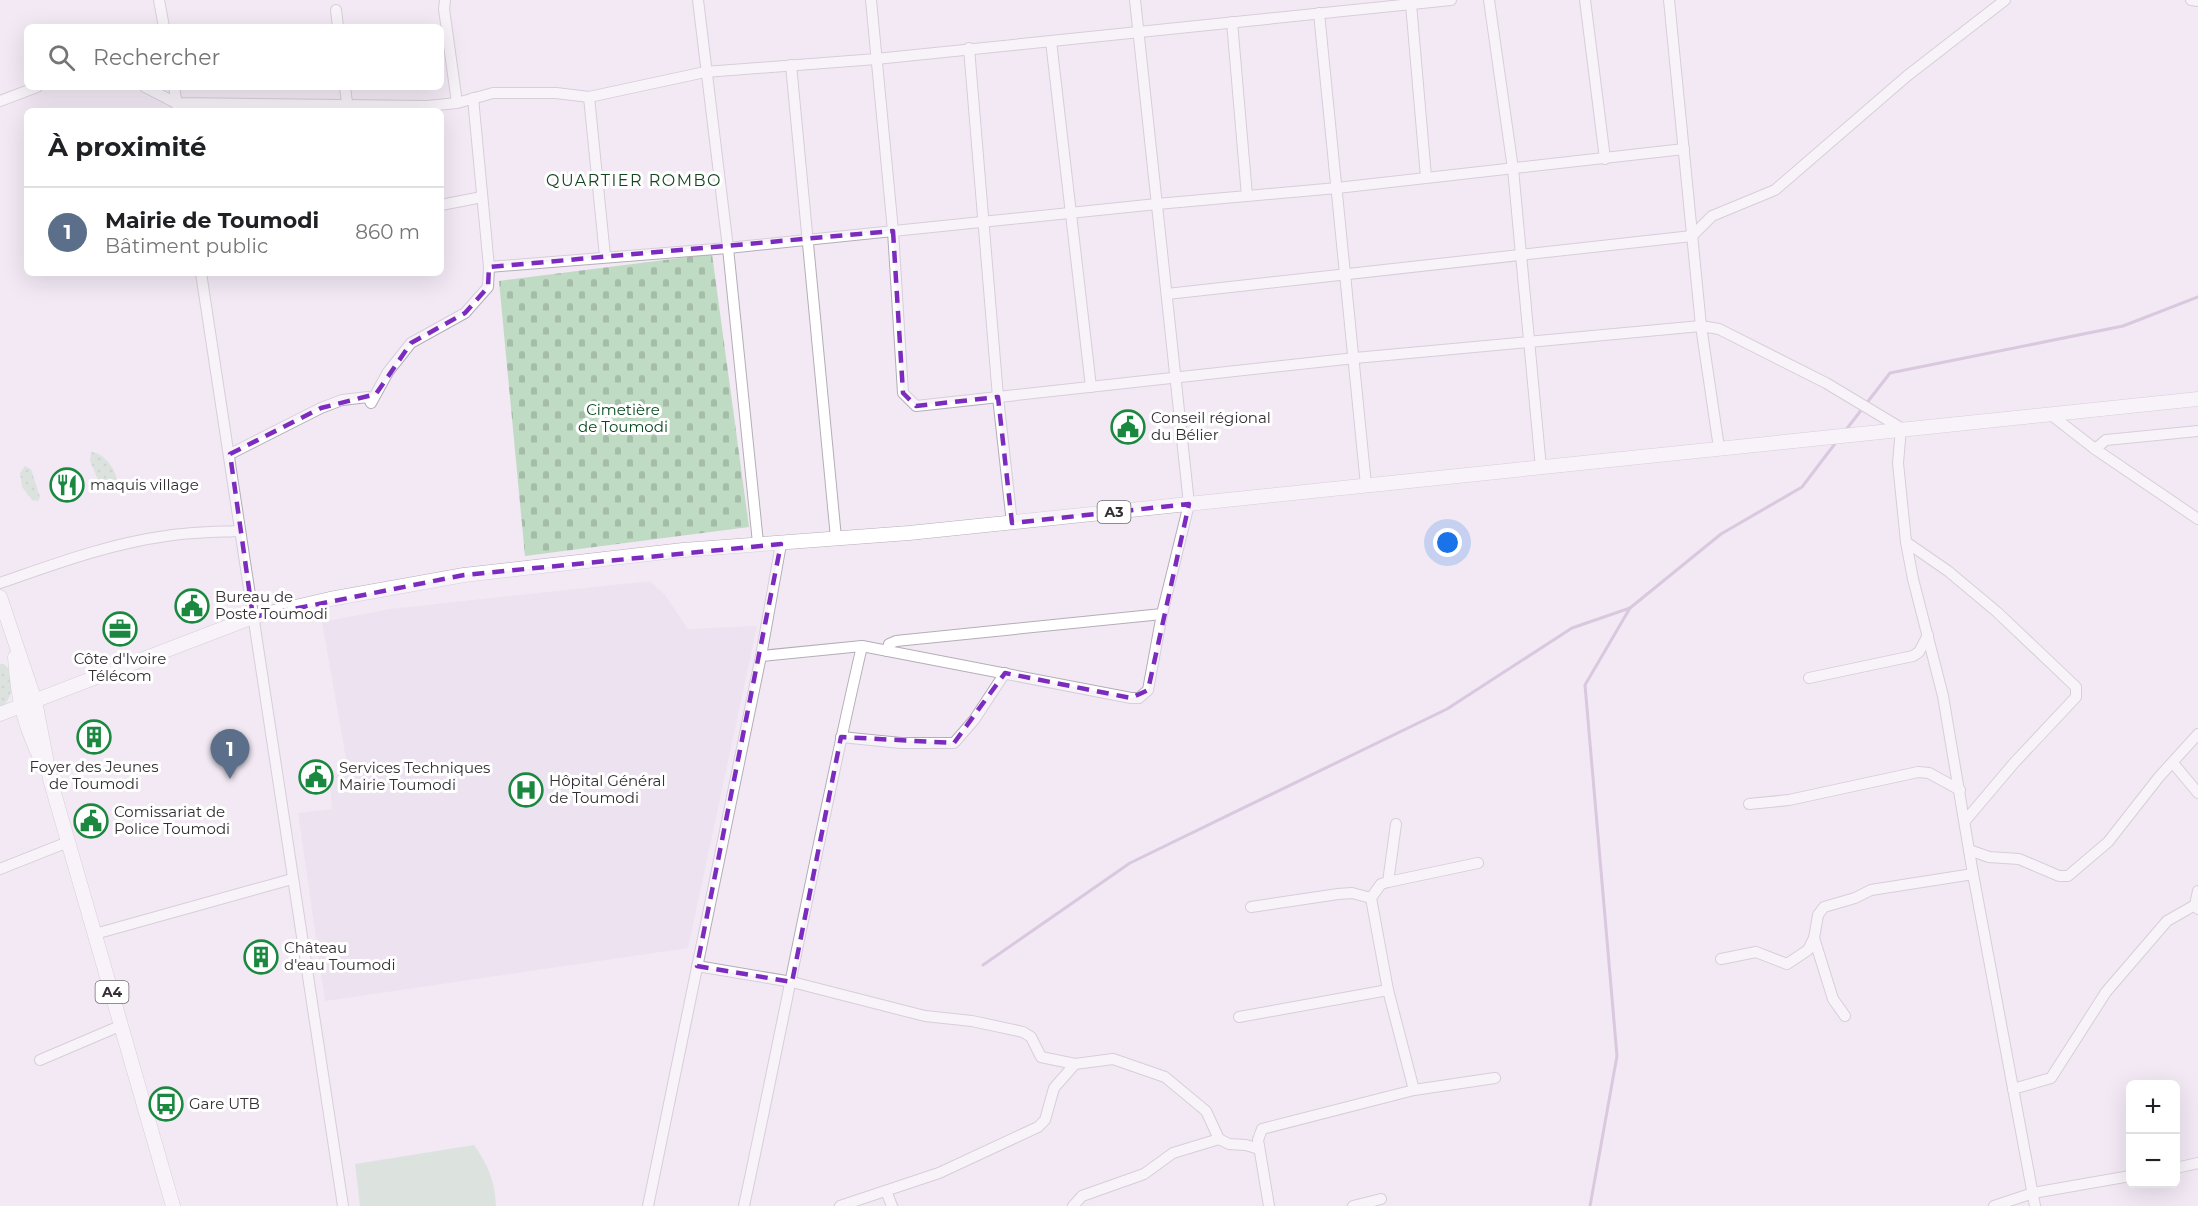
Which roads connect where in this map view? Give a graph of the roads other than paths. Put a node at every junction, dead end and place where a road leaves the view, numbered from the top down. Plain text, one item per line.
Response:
1 (159, 0) edge
2 (445, 0) edge
3 (698, 0) edge
4 (872, 0) edge
5 (1136, 0) edge
6 (1451, 0) edge
7 (1489, 0) edge
8 (1585, 0) edge
9 (1669, 0) edge
10 (2005, 0) edge
11 (2191, 0) edge
12 (2198, 1) edge
13 (1411, 4) junction
14 (336, 10) dead end
15 (1318, 13) junction
16 (1233, 22) junction
17 (163, 24) edge
18 (338, 24) edge
19 (1139, 32) junction
20 (1051, 41) junction
21 (969, 48) junction
22 (876, 59) junction
23 (791, 65) junction
24 (705, 72) junction
25 (30, 90) edge
26 (150, 90) edge
27 (174, 90) edge
28 (345, 90) edge
29 (589, 97) junction
30 (473, 98) junction
31 (0, 101) edge
32 (347, 103) junction
33 (457, 103) junction
34 (299, 104) junction
35 (177, 107) edge
36 (307, 108) edge
37 (390, 108) edge
38 (1684, 149) junction
39 (1605, 159) junction
40 (1513, 169) junction
41 (1426, 177) junction
42 (1336, 188) junction
43 (1247, 196) junction
44 (482, 197) junction
45 (444, 204) edge
46 (1157, 204) junction
47 (1071, 212) junction
48 (982, 222) junction
49 (893, 231) junction
50 (1692, 236) junction
51 (808, 240) junction
52 (728, 248) junction
53 (1520, 255) junction
54 (605, 256) junction
55 (489, 267) junction
56 (1346, 275) junction
57 (201, 276) edge
58 (1167, 294) junction
59 (1701, 326) junction
60 (1530, 343) junction
61 (1355, 358) junction
62 (1176, 377) junction
63 (1091, 387) junction
64 (998, 397) junction
65 (2198, 399) edge
66 (2050, 414) junction
67 (1901, 428) junction
68 (2198, 431) edge
69 (1719, 448) junction
70 (2095, 449) junction
71 (230, 454) junction
72 (1541, 468) junction
73 (1366, 485) junction
74 (1189, 504) junction
75 (2198, 519) edge
76 (1012, 523) junction
77 (240, 531) junction
78 (836, 538) junction
79 (1906, 542) junction
80 (758, 543) junction
81 (781, 544) junction
82 (0, 583) edge
83 (0, 597) edge
84 (1162, 614) junction
85 (253, 617) junction
86 (1928, 635) junction
87 (14, 642) junction
88 (862, 646) junction
89 (887, 651) junction
90 (761, 656) junction
91 (1005, 673) junction
92 (1809, 678) dead end
93 (35, 701) junction
94 (20, 706) junction
95 (0, 714) edge
96 (2198, 734) edge
97 (841, 737) junction
98 (2173, 763) junction
99 (50, 779) junction
100 (1960, 790) junction
101 (2198, 793) edge
102 (1749, 804) dead end
103 (1965, 821) junction
104 (1396, 824) dead end
105 (68, 842) junction
106 (1969, 850) junction
107 (1478, 863) dead end
108 (0, 869) edge
109 (1973, 874) junction
110 (292, 879) junction
111 (1388, 882) junction
112 (2198, 891) edge
113 (1371, 898) junction
114 (1251, 907) dead end
115 (2196, 907) edge
116 (95, 934) junction
117 (1814, 938) junction
118 (1721, 959) dead end
119 (698, 966) junction
120 (792, 982) junction
121 (1388, 990) junction
122 (1845, 1016) dead end
123 (1239, 1017) dead end
124 (122, 1025) junction
125 (40, 1060) dead end
126 (1075, 1064) junction
127 (1495, 1078) dead end
128 (2013, 1089) junction
129 (1414, 1090) junction
130 (1219, 1139) junction
131 (1259, 1149) junction
132 (2198, 1163) edge
133 (2180, 1167) edge
134 (2126, 1177) edge
135 (886, 1191) junction
136 (2033, 1193) junction
137 (1381, 1199) dead end
138 (172, 1206) edge
139 (343, 1206) edge
140 (648, 1206) edge
141 (744, 1206) edge
142 (840, 1206) edge
143 (892, 1206) edge
144 (1073, 1206) edge
145 (1269, 1206) edge
146 (1353, 1206) edge
147 (1994, 1206) edge
148 (2035, 1206) edge

1 - 17 street
2 - 33 street
3 - 24 street
4 - 22 street
5 - 19 street
6 - 13 street
7 - 40 street
8 - 39 street
9 - 38 street
10 - 50 street
11 - 12 street
13 - 15 street
13 - 41 street
14 - 18 street
15 - 16 street
15 - 42 street
16 - 19 street
16 - 43 street
19 - 20 street
19 - 46 street
20 - 21 street
20 - 47 street
21 - 22 street
21 - 48 street
22 - 23 street
22 - 49 street
23 - 24 street
23 - 51 street
24 - 29 street
24 - 52 street
25 - 31 street
26 - 35 street
27 - 35 street
28 - 32 street
29 - 30 street
29 - 54 street
30 - 33 street
30 - 44 street
32 - 34 street
32 - 37 street
33 - 37 street
34 - 35 street
34 - 36 street
38 - 39 street
38 - 50 street
39 - 40 street
40 - 41 street
40 - 53 street
41 - 42 street
42 - 43 street
42 - 56 street
43 - 46 street
44 - 45 street
44 - 55 street
46 - 47 street
46 - 58 street
47 - 48 street
47 - 63 street
48 - 49 street
48 - 64 street
49 - 51 street
49 - 64 street
50 - 53 street
50 - 59 street
51 - 52 street
51 - 78 street
52 - 54 street
52 - 80 street
53 - 56 street
53 - 60 street
54 - 55 street
55 - 71 street
56 - 58 street
56 - 61 street
57 - 71 street
58 - 62 street
59 - 60 street
59 - 67 street
59 - 69 street
60 - 61 street
60 - 72 street
61 - 62 street
61 - 73 street
62 - 63 street
62 - 74 street
63 - 64 street
64 - 76 street
65 - 66 main road, A3
66 - 67 main road, A3
66 - 70 street
67 - 69 main road, A3
67 - 79 street
68 - 70 street
69 - 72 main road, A3
70 - 75 street
71 - 77 street
72 - 73 main road, A3
73 - 74 main road, A3
74 - 76 main road, A3
74 - 84 street
76 - 78 main road, A3
77 - 82 street
77 - 85 street
78 - 81 main road, A3
79 - 86 street
79 - 103 street
80 - 81 main road, A3
80 - 85 main road, A3
81 - 90 street
83 - 87 main road, A4
84 - 89 street
84 - 91 street
85 - 93 main road, A3
85 - 110 street
86 - 92 street
86 - 100 street
87 - 93 main road, A4
87 - 94 main road, A4
88 - 89 street
88 - 90 street
88 - 97 street
89 - 91 street
90 - 119 street
91 - 97 street
93 - 94 main road, A3
93 - 99 main road, A4
94 - 95 main road, A3
94 - 99 main road, A4
96 - 98 street
97 - 120 street
98 - 101 street
98 - 106 street
99 - 105 main road, A4
100 - 102 street
100 - 103 street
103 - 106 street
104 - 111 street
105 - 108 street
105 - 116 main road, A4
106 - 109 street
107 - 111 street
109 - 117 street
109 - 128 street
110 - 116 street
110 - 139 street
111 - 113 street
112 - 115 street
113 - 114 street
113 - 121 street
115 - 128 street
116 - 124 main road, A4
117 - 118 street
117 - 122 street
119 - 120 street
119 - 140 street
120 - 126 street
120 - 141 street
121 - 123 street
121 - 129 street
124 - 125 street
124 - 138 main road, A4
126 - 130 street
126 - 135 street
127 - 129 street
128 - 136 street
129 - 131 street
130 - 131 street
130 - 144 street
131 - 145 street
132 - 133 street
134 - 136 street
135 - 142 street
135 - 143 street
136 - 147 street
136 - 148 street
137 - 146 street

